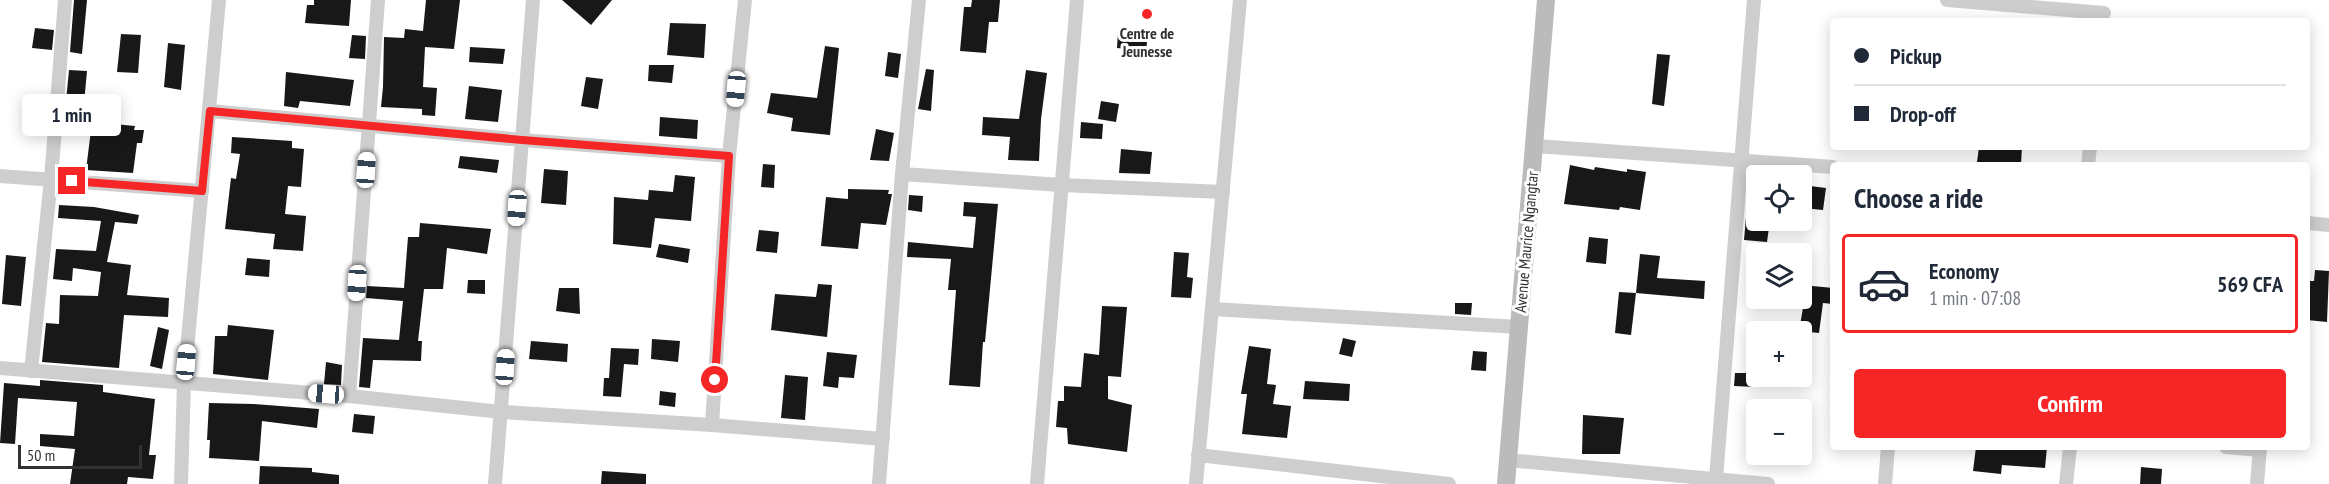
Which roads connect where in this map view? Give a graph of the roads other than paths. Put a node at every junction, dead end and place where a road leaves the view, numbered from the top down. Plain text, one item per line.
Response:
1 (65, 0) edge
2 (219, 0) edge
3 (378, 0) edge
4 (533, 0) edge
5 (745, 0) edge
6 (919, 0) edge
7 (1077, 0) edge
8 (1240, 0) edge
9 (1546, 0) edge
10 (1754, 0) edge
11 (1947, 0) edge
12 (2104, 11) edge
13 (210, 111) junction
14 (369, 125) junction
15 (522, 140) junction
16 (1534, 146) junction
17 (729, 156) junction
18 (1742, 160) junction
19 (1830, 167) edge
20 (902, 174) junction
21 (0, 176) edge
22 (51, 179) junction
23 (1061, 185) junction
24 (202, 191) junction
25 (1223, 192) junction
26 (2310, 223) edge
27 (2329, 225) edge
28 (1212, 309) junction
29 (1519, 327) junction
30 (0, 368) edge
31 (31, 371) junction
32 (184, 383) junction
33 (349, 396) junction
34 (502, 412) junction
35 (712, 425) junction
36 (883, 439) junction
37 (1888, 450) edge
38 (2070, 450) edge
39 (2260, 450) edge
40 (1198, 456) junction
41 (1508, 460) junction
42 (1716, 478) junction
43 (181, 484) edge
44 (495, 484) edge
45 (879, 484) edge
46 (1037, 484) edge
47 (1196, 484) edge
48 (1449, 484) edge
49 (1506, 484) edge
50 (1768, 484) edge
51 (1885, 484) edge
52 (2066, 484) edge
53 (2257, 484) edge

1 - 22 street
2 - 13 street
3 - 14 street
4 - 15 street
5 - 17 street
6 - 20 street
7 - 23 street
8 - 25 street
9 - 16 street, Avenue Maurice Ngangtar
10 - 18 street
11 - 12 street
13 - 14 street
13 - 24 street
14 - 15 street
14 - 33 street
15 - 17 street
15 - 34 street
16 - 18 street
16 - 29 street, Avenue Maurice Ngangtar
17 - 35 street
18 - 19 street
18 - 42 street
20 - 23 street
20 - 36 street
21 - 22 street
22 - 24 street
22 - 31 street
23 - 25 street
23 - 46 street
24 - 32 street
25 - 28 street
26 - 27 street
28 - 29 street
28 - 40 street
29 - 41 street, Avenue Maurice Ngangtar
30 - 31 street
31 - 32 street
32 - 33 street
32 - 43 street
33 - 34 street
34 - 35 street
34 - 44 street
35 - 36 street
36 - 45 street
37 - 51 street
38 - 52 street
39 - 53 street
40 - 47 street
40 - 48 street
41 - 42 street
41 - 49 street, Avenue Maurice Ngangtar
42 - 50 street

